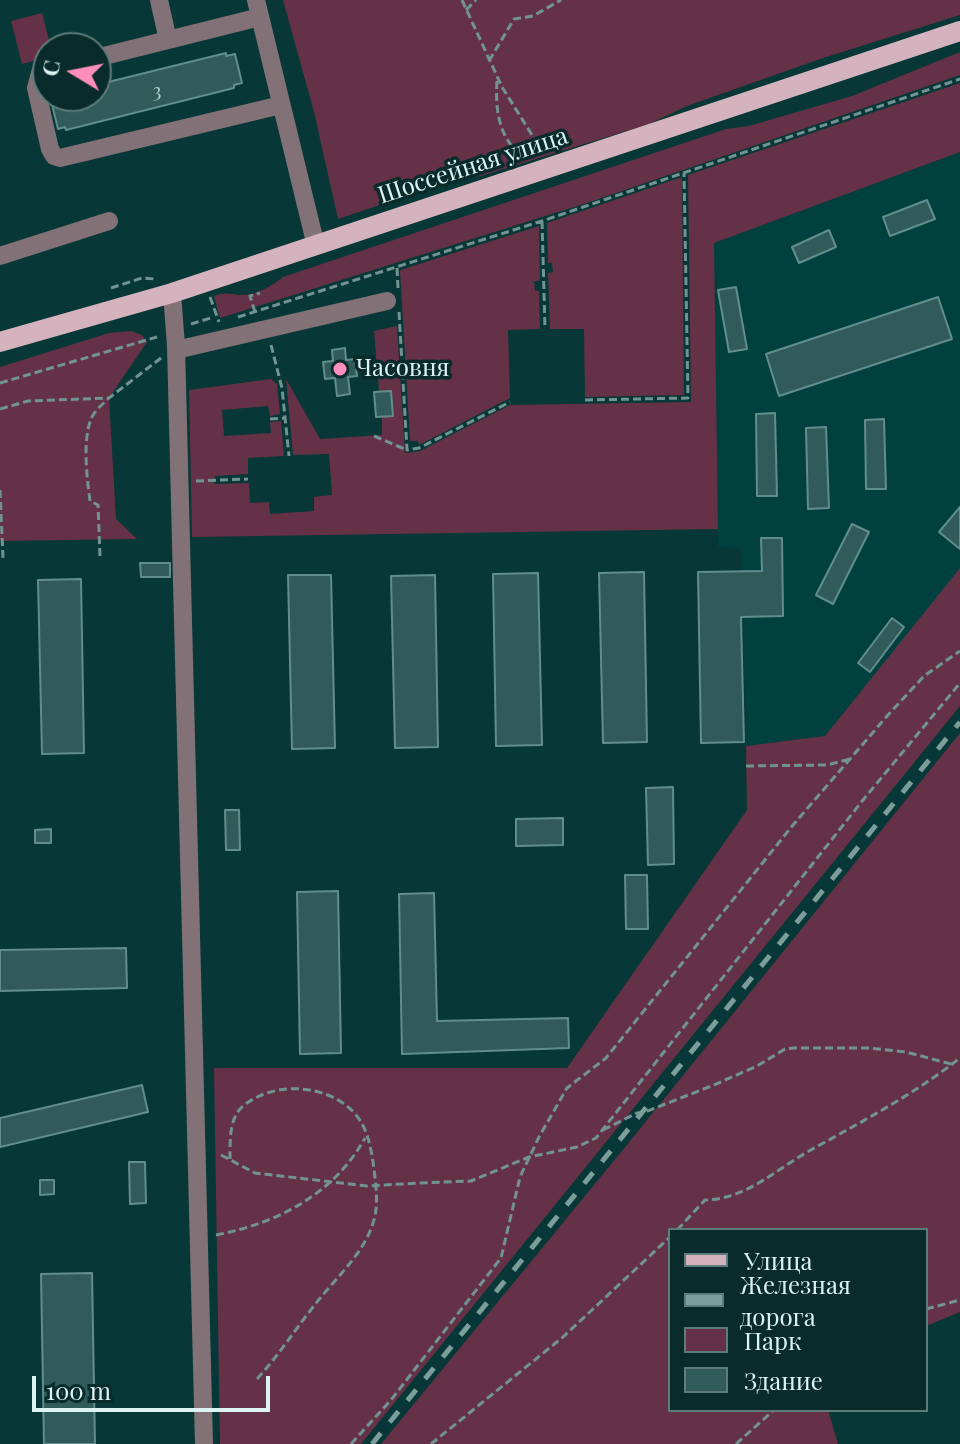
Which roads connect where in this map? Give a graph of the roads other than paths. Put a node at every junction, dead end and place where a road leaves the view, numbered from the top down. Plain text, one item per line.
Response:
1 (159, 0) edge
2 (258, 9) edge
3 (960, 31) edge
4 (168, 40) junction
5 (112, 54) edge
6 (281, 105) junction
7 (42, 112) edge
8 (109, 221) dead end
9 (316, 246) junction
10 (0, 256) edge
11 (165, 286) junction
12 (387, 301) dead end
13 (0, 342) edge
14 (175, 342) junction
15 (204, 1444) edge

1 - 4 street
2 - 4 street
2 - 6 street
3 - 9 main road, Шоссейная улица
4 - 5 street
6 - 7 street
6 - 9 street
8 - 10 street
9 - 11 main road, Шоссейная улица
11 - 13 main road, Шоссейная улица
11 - 14 street
12 - 14 street
14 - 15 street

